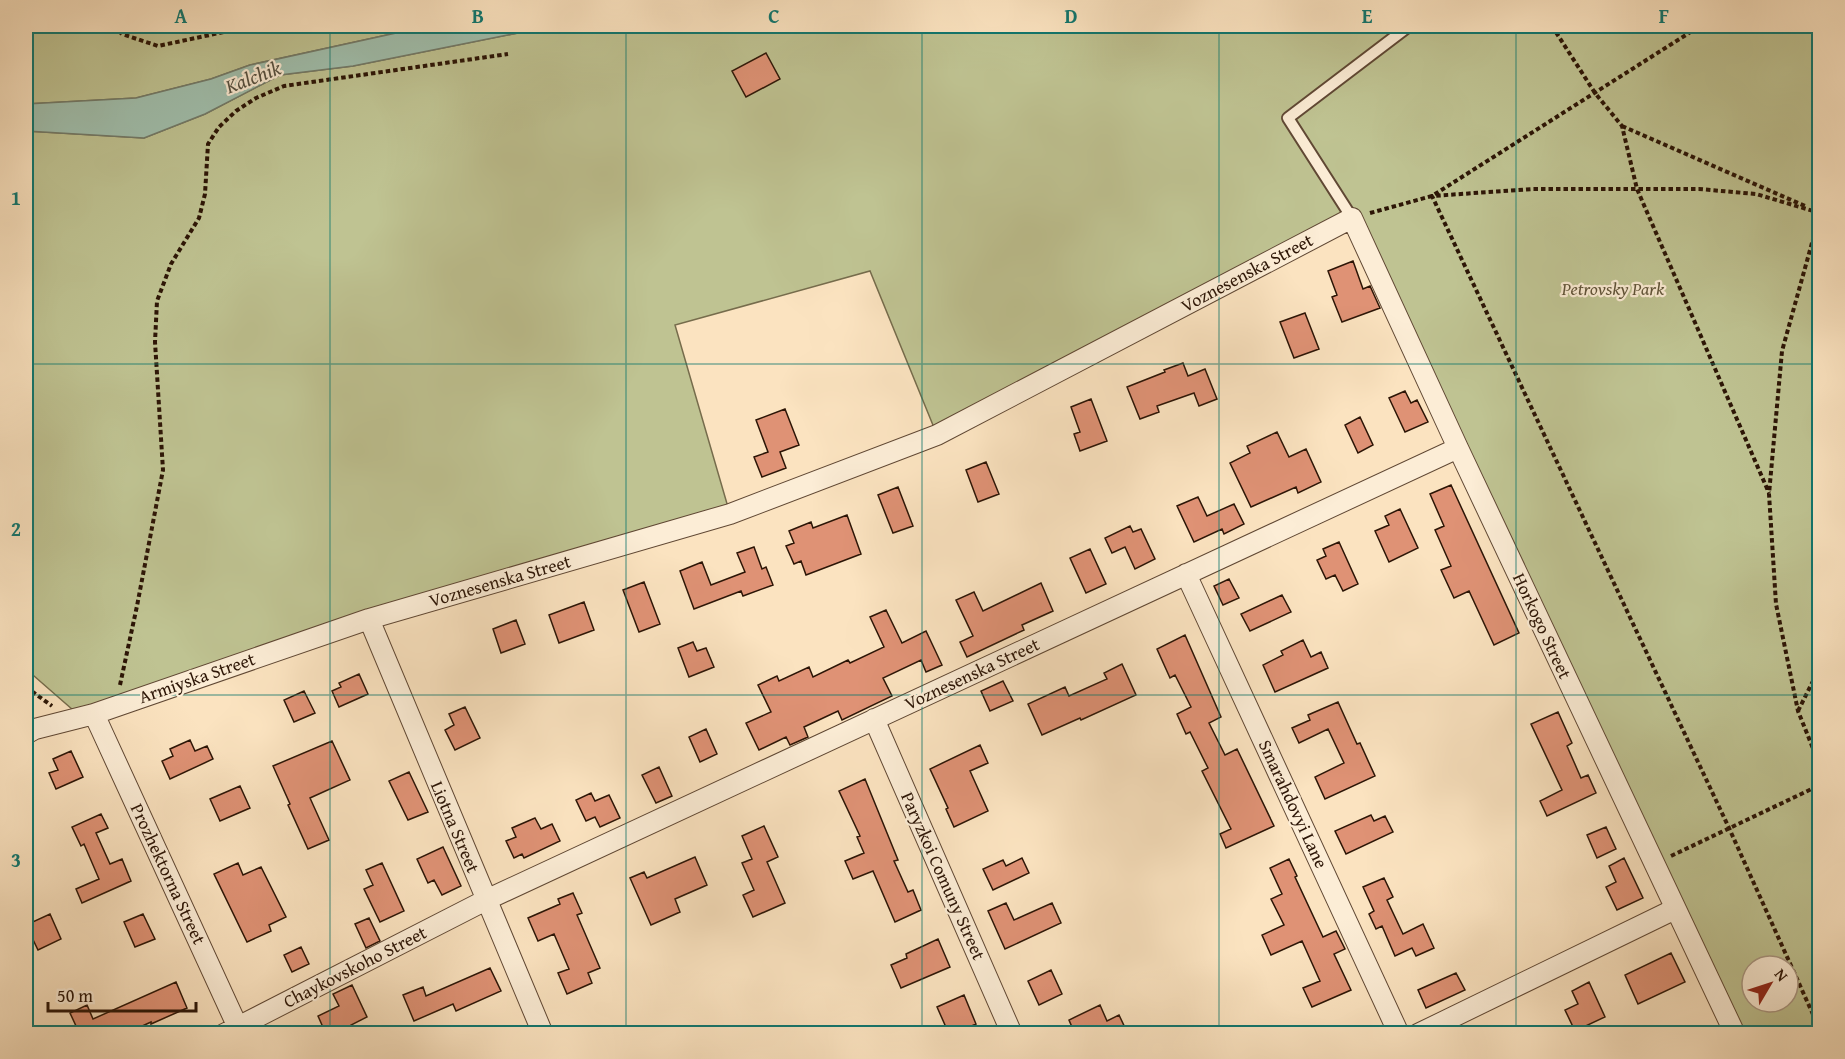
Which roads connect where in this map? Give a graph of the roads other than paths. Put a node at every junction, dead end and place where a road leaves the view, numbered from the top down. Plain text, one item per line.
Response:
1 (1409, 26) edge
2 (1352, 218) junction
3 (1458, 448) junction
4 (1186, 574) junction
5 (369, 619) junction
6 (94, 714) junction
7 (874, 719) junction
8 (26, 734) edge
9 (486, 900) junction
10 (1676, 909) junction
11 (235, 1031) edge
12 (543, 1034) edge
13 (1012, 1034) edge
14 (1399, 1034) edge
15 (1419, 1034) edge
16 (1735, 1034) edge

1 - 2 lane
2 - 3 street, Horkogo Street
2 - 5 street, Voznesenska Street
3 - 4 street, Voznesenska Street
3 - 10 street, Horkogo Street
4 - 7 street, Voznesenska Street
4 - 14 street, Smarahdovyi Lane
5 - 6 street, Armiyska Street
5 - 9 street, Liotna Street
6 - 8 street, Armiyska Street
6 - 11 street, Prozhektorna Street
7 - 9 street, Voznesenska Street
7 - 13 street, Paryzkoi Comuny Street
9 - 11 street, Chaykovskoho Street
9 - 12 street, Liotna Street
10 - 15 street
10 - 16 street, Horkogo Street

